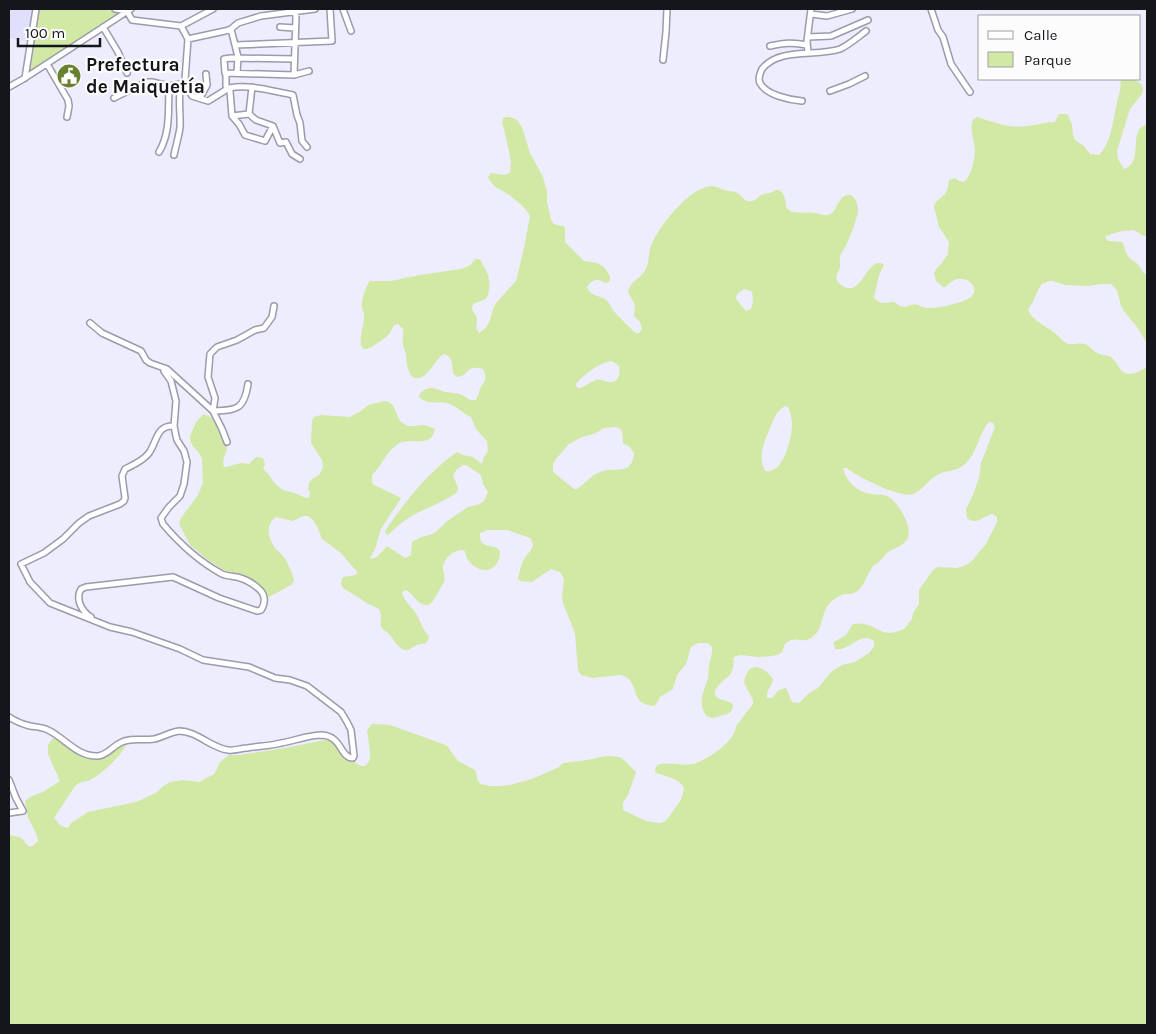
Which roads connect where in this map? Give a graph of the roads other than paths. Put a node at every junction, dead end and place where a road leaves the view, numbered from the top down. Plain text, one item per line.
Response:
1 (36, 9) edge
2 (116, 9) edge
3 (211, 9) edge
4 (314, 9) edge
5 (330, 9) edge
6 (343, 9) edge
7 (667, 9) edge
8 (852, 9) edge
9 (931, 9) edge
10 (129, 10) edge
11 (295, 12) junction
12 (811, 12) edge
13 (868, 20) dead end
14 (181, 26) junction
15 (103, 27) junction
16 (280, 27) dead end
17 (231, 28) junction
18 (295, 28) junction
19 (351, 31) dead end
20 (866, 31) dead end
21 (808, 37) junction
22 (188, 39) junction
23 (295, 42) junction
24 (236, 45) junction
25 (807, 45) junction
26 (770, 46) dead end
27 (808, 53) junction
28 (238, 57) junction
29 (294, 59) junction
30 (663, 60) dead end
31 (47, 64) junction
32 (309, 71) dead end
33 (127, 73) dead end
34 (226, 73) junction
35 (237, 73) junction
36 (206, 74) dead end
37 (294, 75) junction
38 (865, 76) dead end
39 (25, 78) junction
40 (182, 84) junction
41 (169, 86) junction
42 (9, 87) edge
43 (252, 87) junction
44 (229, 88) junction
45 (830, 91) dead end
46 (970, 92) dead end
47 (114, 98) dead end
48 (200, 98) junction
49 (802, 101) dead end
50 (249, 114) junction
51 (232, 116) junction
52 (67, 117) dead end
53 (273, 126) junction
54 (307, 147) dead end
55 (159, 152) dead end
56 (174, 154) dead end
57 (300, 159) dead end
58 (274, 306) dead end
59 (90, 323) dead end
60 (165, 368) junction
61 (248, 384) dead end
62 (213, 412) junction
63 (174, 426) junction
64 (226, 442) dead end
65 (110, 627) junction
66 (9, 717) edge
67 (9, 780) edge
68 (9, 813) edge

1 - 39 street
2 - 10 street
3 - 14 street
4 - 11 street
5 - 23 street
6 - 19 street
7 - 30 street
8 - 12 street
9 - 46 street
10 - 14 street
10 - 15 street
11 - 17 street
11 - 18 street
12 - 21 street
13 - 21 street
14 - 22 street
15 - 31 street
15 - 33 street
16 - 18 street
17 - 22 street
17 - 24 street
18 - 23 street
20 - 27 street
21 - 25 street
22 - 40 street
23 - 24 street
23 - 29 street
24 - 28 street
25 - 26 street
25 - 27 street
27 - 49 street
28 - 29 street
28 - 34 street
28 - 35 street
29 - 37 street
31 - 39 street
31 - 52 street
32 - 37 street
34 - 35 street
34 - 44 street
35 - 37 street
36 - 48 street
38 - 45 street
39 - 42 street
40 - 41 street
40 - 48 street
40 - 56 street
41 - 47 street
41 - 55 street
43 - 44 street
43 - 50 street
43 - 54 street
44 - 48 street
44 - 51 street
50 - 51 street
50 - 53 street
51 - 53 street
53 - 57 street
58 - 62 street
59 - 60 street
60 - 62 street
60 - 63 street
61 - 62 street
62 - 64 street
63 - 65 street
63 - 65 street
65 - 66 street
67 - 68 street

